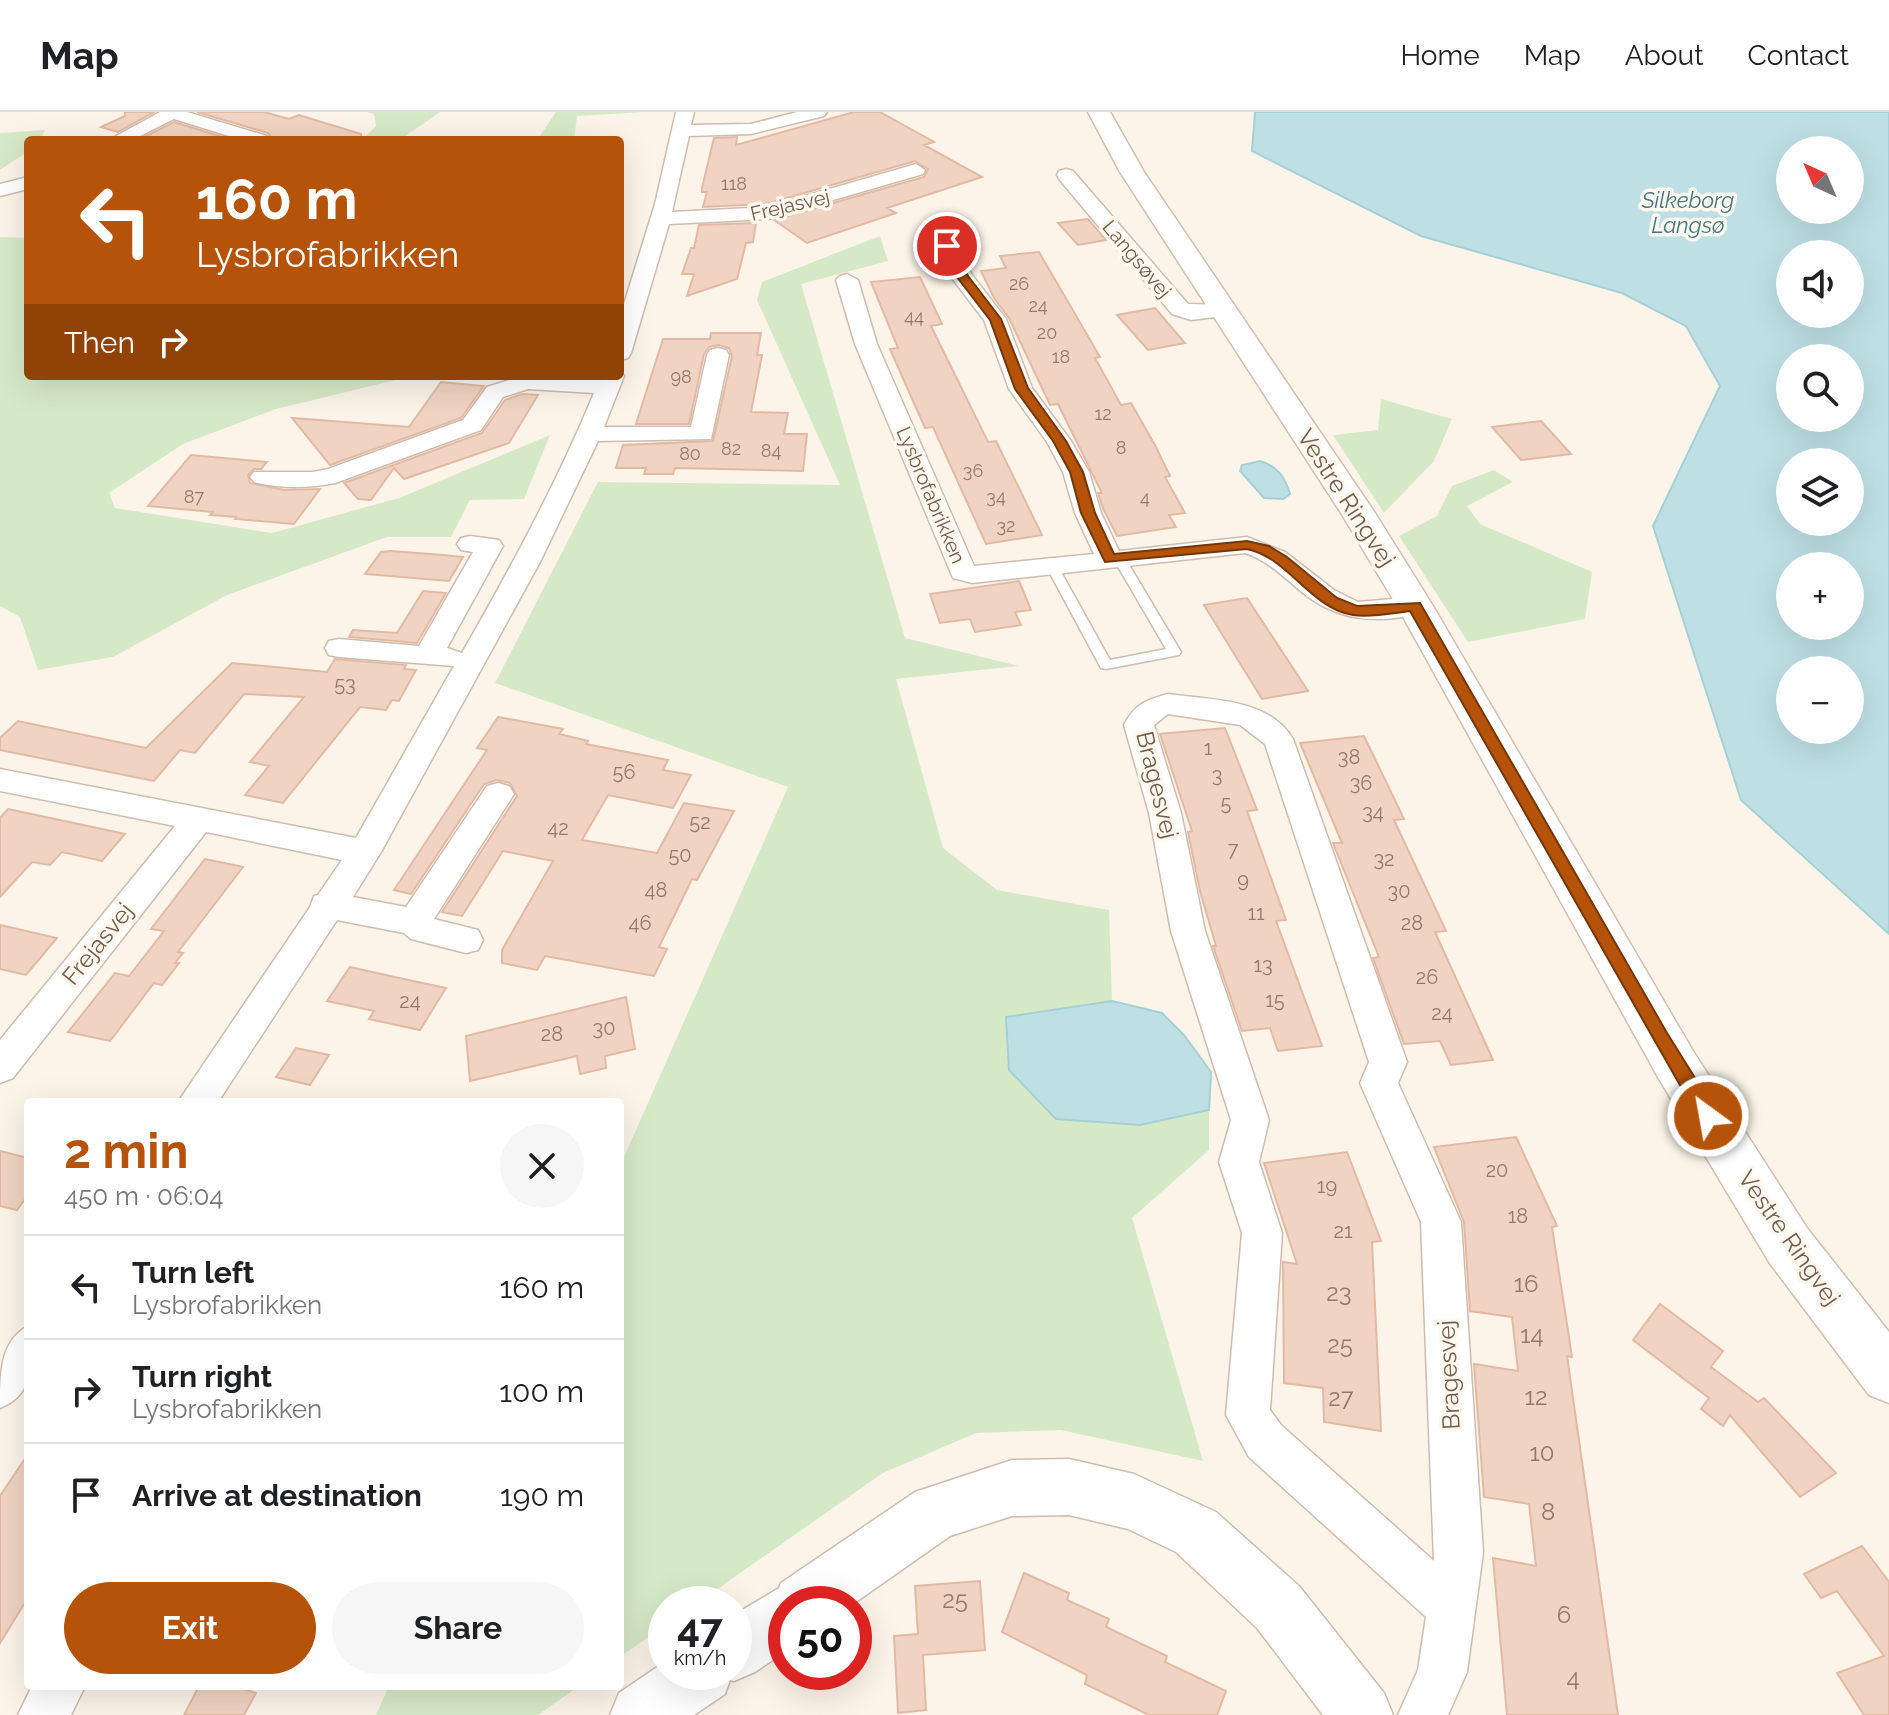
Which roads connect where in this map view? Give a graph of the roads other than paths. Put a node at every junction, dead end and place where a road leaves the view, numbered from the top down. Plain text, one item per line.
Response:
1 (173, 112) edge
2 (818, 112) edge
3 (1099, 112) edge
4 (683, 122) edge
5 (126, 136) edge
6 (248, 136) edge
7 (916, 170) dead end
8 (1066, 175) dead end
9 (24, 184) edge
10 (0, 190) edge
11 (659, 219) junction
12 (947, 246) dead end
13 (847, 280) dead end
14 (1222, 310) junction
15 (624, 339) edge
16 (718, 355) dead end
17 (610, 382) edge
18 (589, 434) junction
19 (335, 475) junction
20 (263, 477) dead end
21 (322, 504) dead end
22 (470, 544) dead end
23 (1114, 559) junction
24 (1052, 566) junction
25 (1415, 606) junction
26 (339, 648) dead end
27 (428, 656) junction
28 (473, 660) junction
29 (0, 780) edge
30 (498, 794) dead end
31 (197, 821) junction
32 (365, 852) junction
33 (326, 905) junction
34 (414, 922) junction
35 (466, 940) dead end
36 (0, 1067) edge
37 (200, 1098) edge
38 (24, 1353) edge
39 (1889, 1376) edge
40 (0, 1387) edge
41 (828, 1586) edge
42 (1451, 1608) junction
43 (58, 1690) edge
44 (677, 1690) edge
45 (1348, 1709) edge
46 (43, 1715) edge
47 (641, 1715) edge
48 (1423, 1715) edge

1 - 5 street
1 - 6 street
2 - 4 street
3 - 14 main road, Vestre Ringvej
4 - 11 street
7 - 11 street, Frejasvej
8 - 14 street, Langsøvej
9 - 10 street
11 - 15 street
12 - 23 street
13 - 24 street, Lysbrofabrikken
14 - 25 main road, Vestre Ringvej
16 - 18 street
17 - 18 street
17 - 19 street
18 - 28 street
19 - 20 street
19 - 21 street
22 - 27 street
23 - 24 street, Lysbrofabrikken
23 - 24 lane
23 - 25 street, Lysbrofabrikken
25 - 39 main road, Vestre Ringvej
26 - 27 street
27 - 28 street
28 - 32 street
29 - 31 street
30 - 34 street
31 - 32 street
31 - 36 street, Frejasvej
32 - 33 street
33 - 34 street
33 - 37 street
34 - 35 street
38 - 40 street
41 - 45 street
42 - 42 street, Bragesvej
42 - 48 street, Bragesvej
43 - 46 street
44 - 47 street

